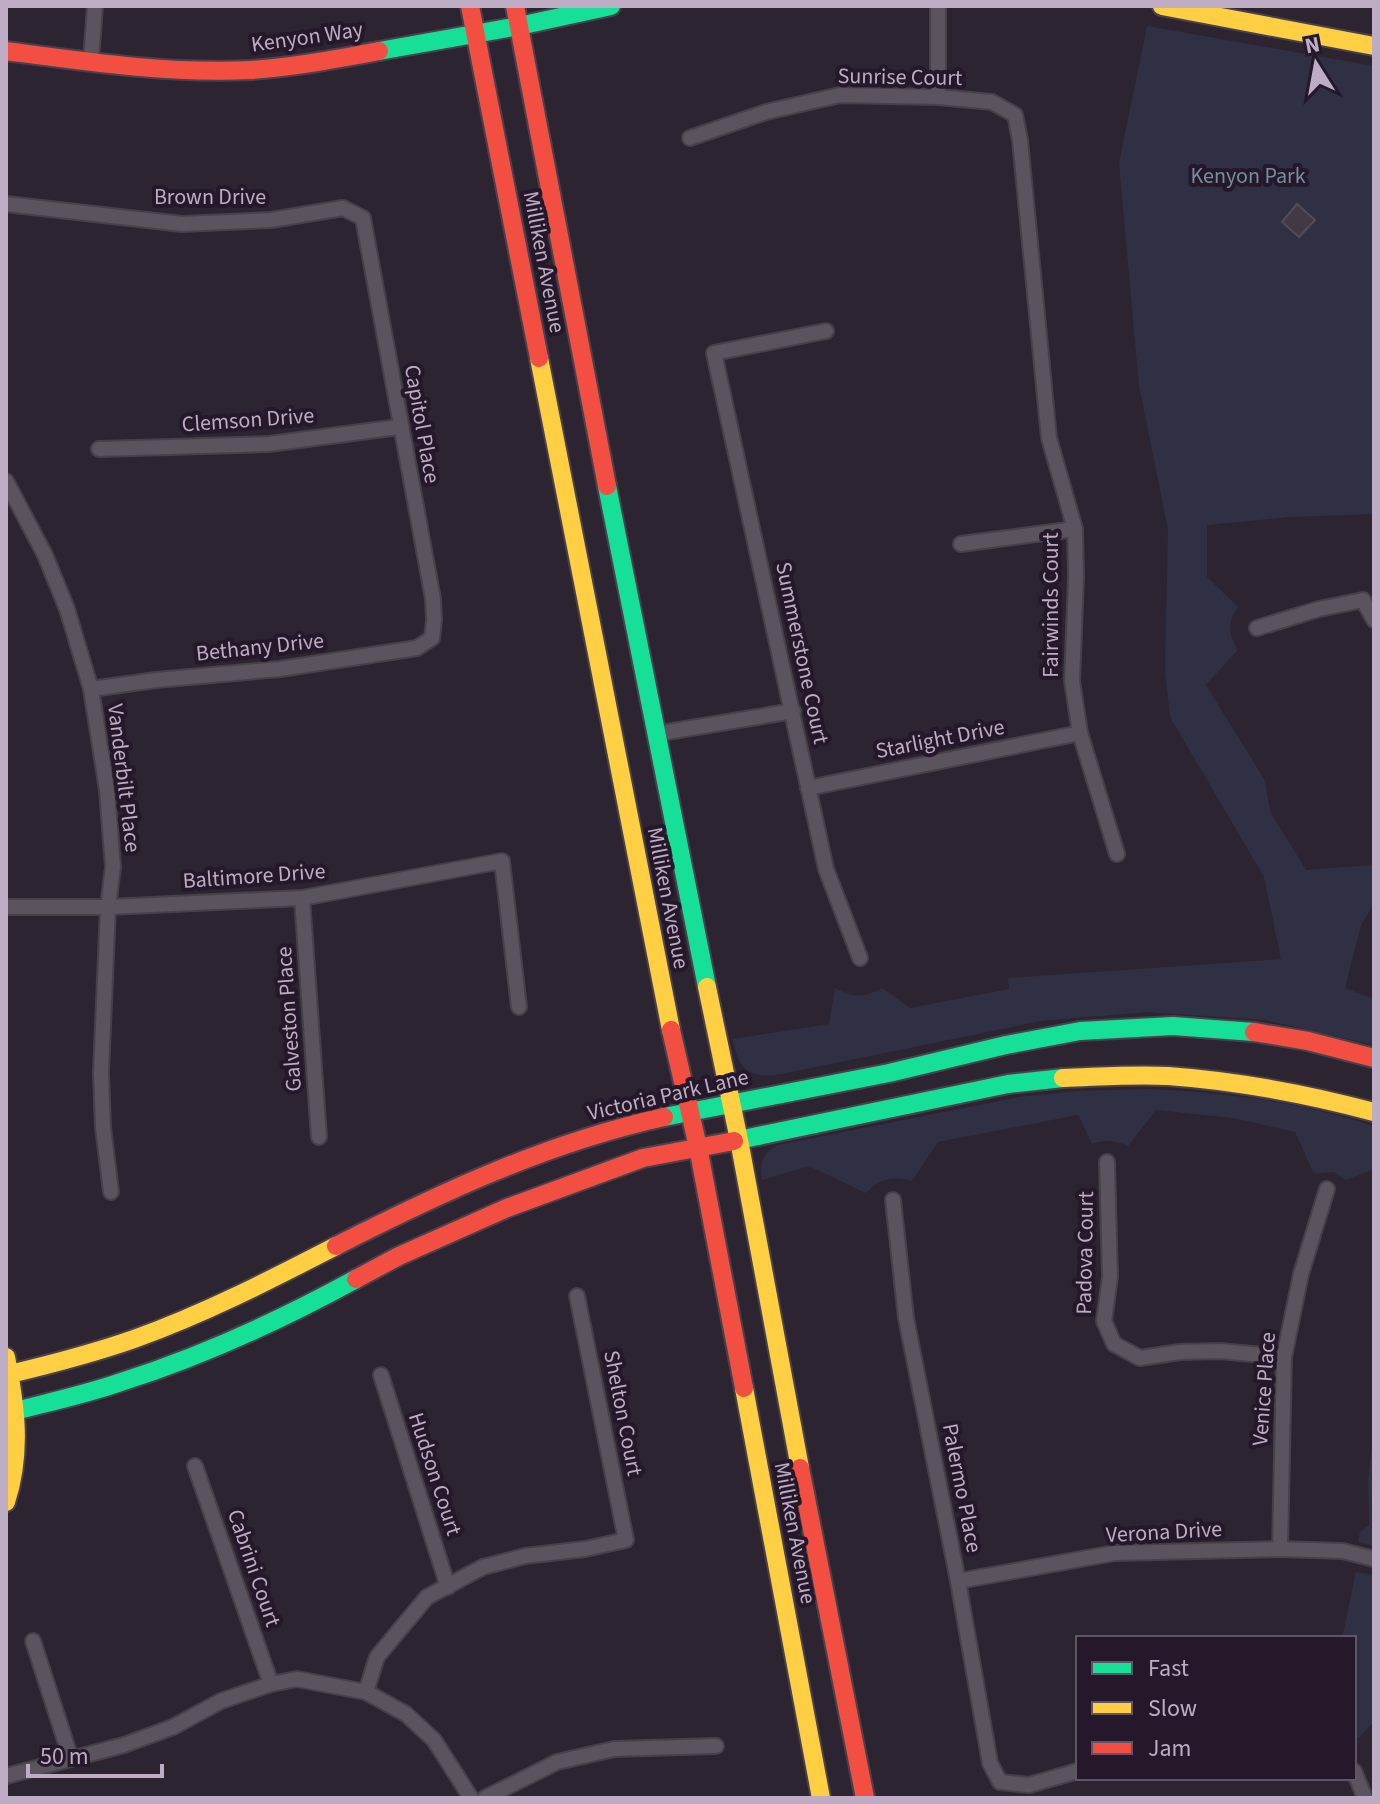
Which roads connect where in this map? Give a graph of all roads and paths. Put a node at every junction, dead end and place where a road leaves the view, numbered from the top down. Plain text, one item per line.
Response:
1 (95, 6) edge
2 (470, 6) edge
3 (515, 6) edge
4 (611, 6) edge
5 (938, 6) edge
6 (1162, 6) edge
7 (1200, 9) edge
8 (519, 26) junction
9 (475, 33) junction
10 (1374, 46) edge
11 (6, 51) edge
12 (91, 61) junction
13 (938, 97) junction
14 (1015, 115) joint
15 (690, 138) dead end
16 (6, 204) edge
17 (363, 218) joint
18 (826, 331) dead end
19 (399, 427) junction
20 (99, 449) dead end
21 (6, 481) edge
22 (1075, 529) junction
23 (961, 544) dead end
24 (1374, 620) edge
25 (1257, 628) dead end
26 (432, 638) joint
27 (91, 689) junction
28 (793, 711) junction
29 (1080, 733) junction
30 (655, 734) junction
31 (808, 788) junction
32 (1117, 854) dead end
33 (302, 898) junction
34 (6, 907) edge
35 (108, 907) junction
36 (860, 958) dead end
37 (519, 1007) dead end
38 (1374, 1058) edge
39 (732, 1103) junction
40 (690, 1112) junction
41 (1374, 1112) edge
42 (319, 1137) dead end
43 (739, 1140) junction
44 (698, 1147) junction
45 (1107, 1162) dead end
46 (1327, 1189) dead end
47 (111, 1192) dead end
48 (893, 1200) dead end
49 (577, 1296) dead end
50 (1284, 1357) junction
51 (8, 1366) edge
52 (381, 1375) dead end
53 (15, 1411) junction
54 (195, 1466) dead end
55 (6, 1502) edge
56 (1280, 1549) junction
57 (1374, 1559) edge
58 (958, 1581) junction
59 (448, 1587) junction
60 (33, 1641) dead end
61 (271, 1684) junction
62 (366, 1692) junction
63 (716, 1746) dead end
64 (71, 1759) junction
65 (1076, 1772) edge
66 (6, 1776) edge
67 (1356, 1776) edge
68 (471, 1798) edge
69 (485, 1798) edge
70 (821, 1798) edge
71 (865, 1798) edge
72 (1365, 1798) edge

1 - 12 street
2 - 9 street, Milliken Avenue
3 - 8 street, Milliken Avenue
4 - 8 street, Kenyon Way
5 - 13 street
6 - 7 street
7 - 10 street
8 - 9 street, Kenyon Way
8 - 30 street, Milliken Avenue
9 - 12 street, Kenyon Way
9 - 40 street, Milliken Avenue
11 - 12 street, Kenyon Way
13 - 14 street, Sunrise Court
13 - 15 street, Sunrise Court
14 - 22 street, Fairwinds Court
16 - 17 street, Brown Drive
17 - 19 street, Capitol Place
18 - 28 street, Summerstone Court
19 - 20 street, Clemson Drive
19 - 26 street, Capitol Place
21 - 27 street, Vanderbilt Place
22 - 23 street
22 - 29 street, Fairwinds Court
24 - 25 street
26 - 27 street, Bethany Drive
27 - 35 street, Vanderbilt Place
28 - 30 street
28 - 31 street, Summerstone Court
29 - 31 street, Starlight Drive
29 - 32 street, Fairwinds Court
30 - 39 street, Milliken Avenue
31 - 36 street, Summerstone Court
33 - 35 street, Baltimore Drive
33 - 37 street, Baltimore Drive
33 - 42 street, Galveston Place
34 - 35 street, Baltimore Drive
35 - 47 street, Vanderbilt Place
38 - 39 street, Victoria Park Lane
39 - 40 street, Victoria Park Lane
39 - 43 street, Milliken Avenue
40 - 44 street, Milliken Avenue
40 - 51 street, Victoria Park Lane
41 - 43 street
43 - 44 street
43 - 71 street, Milliken Avenue
44 - 53 street
44 - 70 street, Milliken Avenue
45 - 50 street, Padova Court
46 - 50 street, Venice Place
48 - 58 street, Palermo Place
49 - 59 street, Shelton Court
50 - 56 street, Venice Place
51 - 53 street
52 - 59 street, Hudson Court
53 - 55 street
54 - 61 street, Cabrini Court
56 - 57 street, Verona Drive
56 - 58 street, Verona Drive
58 - 65 street, Palermo Place
59 - 62 street
60 - 64 street
61 - 62 street
61 - 64 street
62 - 68 street
63 - 69 street
64 - 66 street
67 - 72 street

